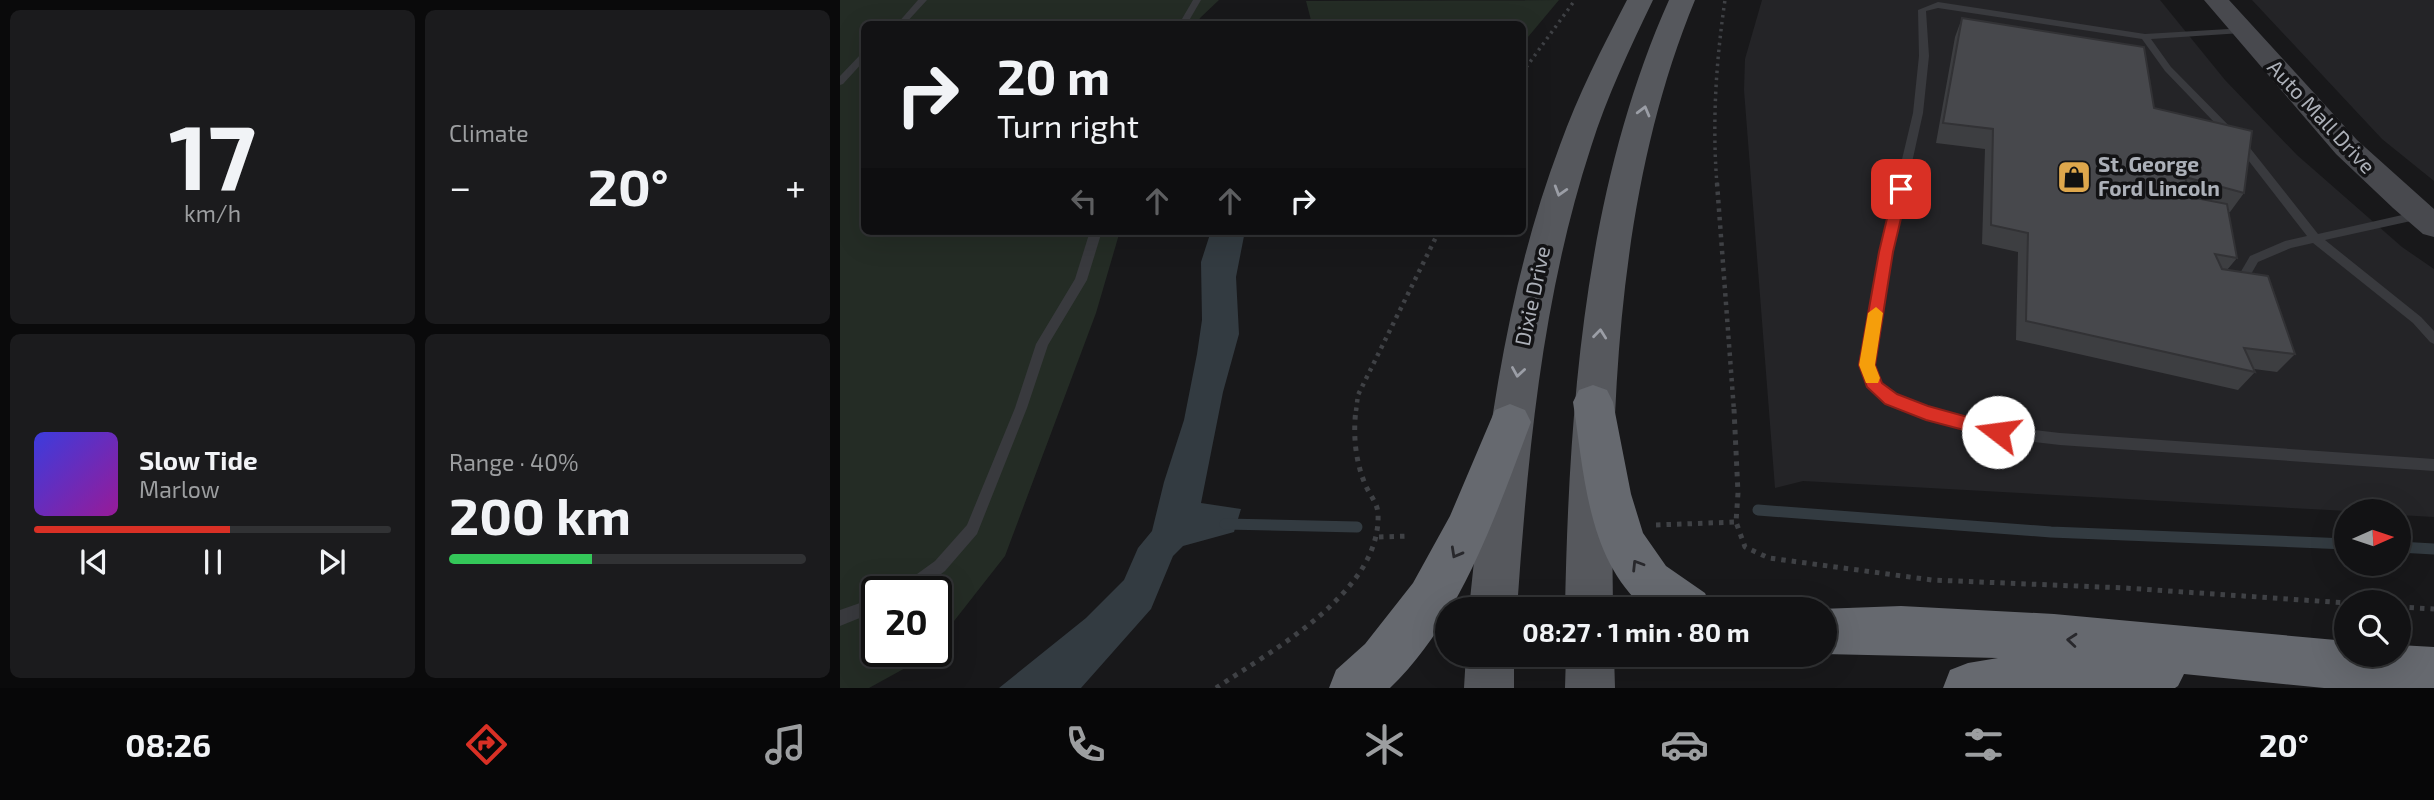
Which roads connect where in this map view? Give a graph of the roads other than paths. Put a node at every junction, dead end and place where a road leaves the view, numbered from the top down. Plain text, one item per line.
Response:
1 (923, 0) edge
2 (1197, 0) edge
3 (1640, 0) edge
4 (1682, 0) edge
5 (2216, 0) edge
6 (1937, 2) edge
7 (904, 21) edge
8 (1185, 21) edge
9 (2242, 30) junction
10 (2144, 37) junction
11 (861, 60) edge
12 (840, 82) edge
13 (2427, 221) edge
14 (1095, 235) edge
15 (2315, 238) junction
16 (2242, 280) edge
17 (2434, 339) edge
18 (1593, 402) junction
19 (1510, 422) junction
20 (2434, 465) edge
21 (926, 576) edge
22 (1494, 597) edge
23 (1589, 597) edge
24 (1669, 597) edge
25 (861, 610) edge
26 (840, 618) edge
27 (1837, 631) edge
28 (1490, 667) edge
29 (1590, 667) edge
30 (2384, 669) junction
31 (2434, 672) edge
32 (1354, 688) edge
33 (1489, 688) edge
34 (1590, 688) edge
35 (1968, 688) edge

1 - 7 lane
2 - 8 lane
3 -> 19 main road, Dixie Drive
18 -> 4 main road
5 - 9 street, Auto Mall Drive
6 - 10 lane
6 - 20 lane
9 - 10 lane
9 - 13 street, Auto Mall Drive
10 - 15 lane
11 - 12 lane
13 - 15 lane
14 - 21 lane
15 - 16 lane
15 - 17 lane
18 - 23 main road
24 -> 18 highway
19 - 22 main road, Dixie Drive
19 -> 32 highway
25 - 26 lane
30 -> 27 highway
28 - 33 main road
29 - 34 main road
30 - 31 highway
30 - 35 highway

